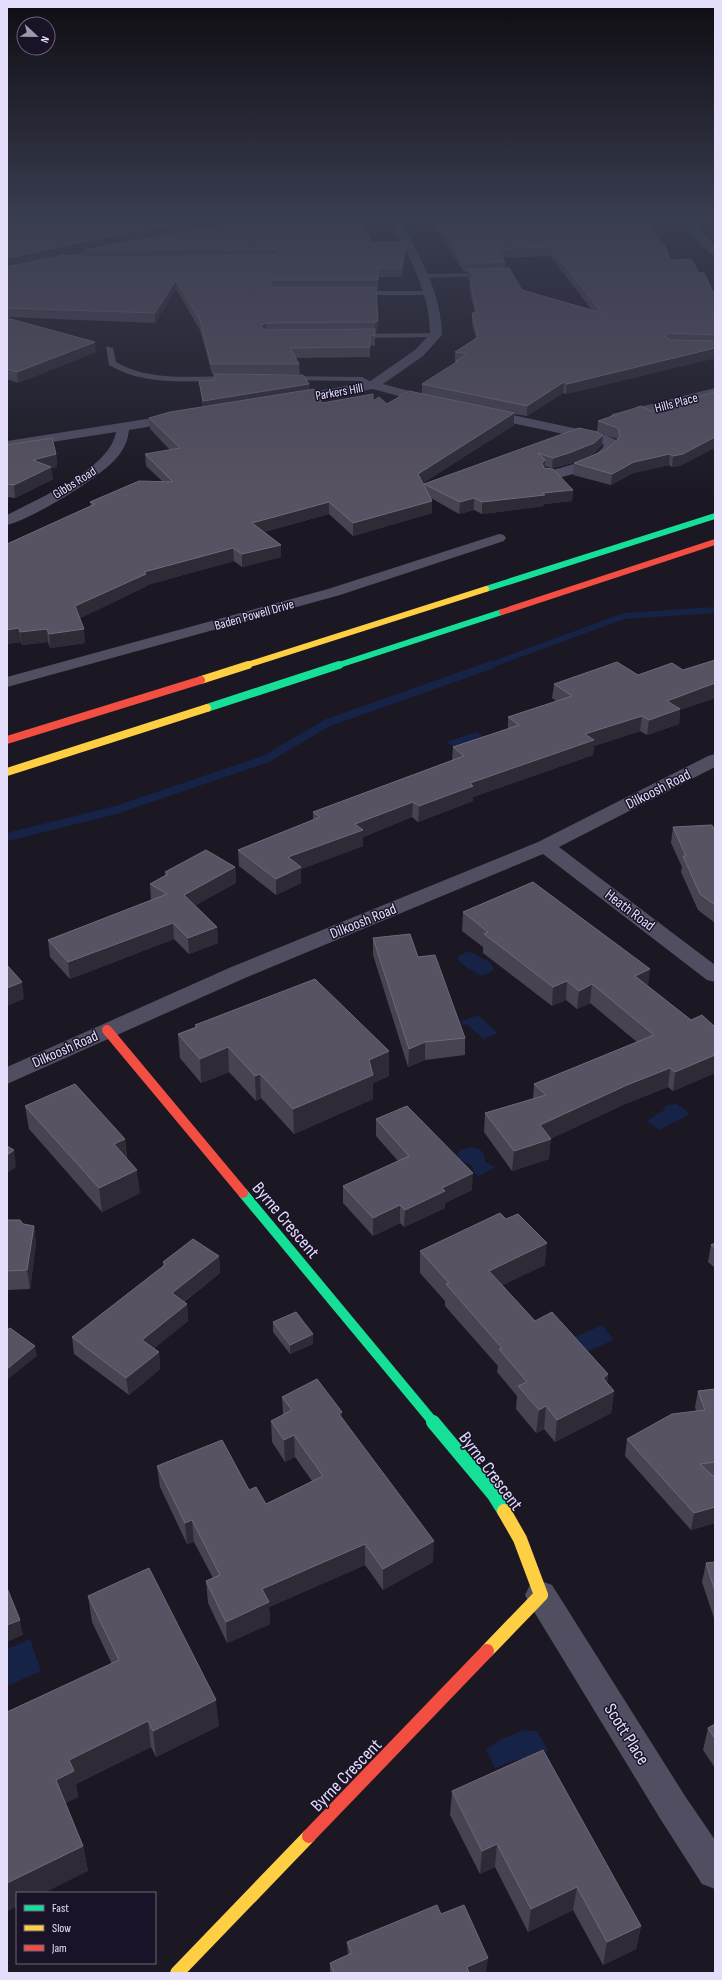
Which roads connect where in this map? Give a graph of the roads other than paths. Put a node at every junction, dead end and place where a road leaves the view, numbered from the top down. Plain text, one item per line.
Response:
1 (435, 312) edge
2 (436, 335) junction
3 (348, 336) edge
4 (109, 348) dead end
5 (240, 378) edge
6 (279, 378) edge
7 (373, 385) junction
8 (715, 392) edge
9 (279, 401) edge
10 (444, 404) edge
11 (474, 411) edge
12 (193, 415) edge
13 (123, 427) junction
14 (568, 430) junction
15 (7, 445) edge
16 (550, 475) edge
17 (715, 516) edge
18 (7, 521) edge
19 (499, 538) dead end
20 (715, 542) edge
21 (7, 682) edge
22 (7, 740) edge
23 (715, 760) edge
24 (7, 772) edge
25 (545, 846) junction
26 (715, 975) edge
27 (107, 1030) junction
28 (7, 1076) edge
29 (541, 1596) junction
30 (715, 1870) edge
31 (178, 1973) edge

1 - 2 street
2 - 3 lane
2 - 7 street, Parkers Hill
4 - 5 lane
6 - 7 lane
7 - 9 street, Parkers Hill
7 - 10 street
8 - 14 street, Hills Place
11 - 14 street
12 - 13 street
13 - 15 street
13 - 18 street, Gibbs Road
14 - 16 street
17 - 22 main road
19 - 21 street, Baden Powell Drive
20 - 24 main road
23 - 25 street, Dilkoosh Road
25 - 26 street, Heath Road
25 - 27 street, Dilkoosh Road
27 - 28 street, Dilkoosh Road
27 - 29 main road, Byrne Crescent
29 - 30 street, Scott Place
29 - 31 main road, Byrne Crescent

